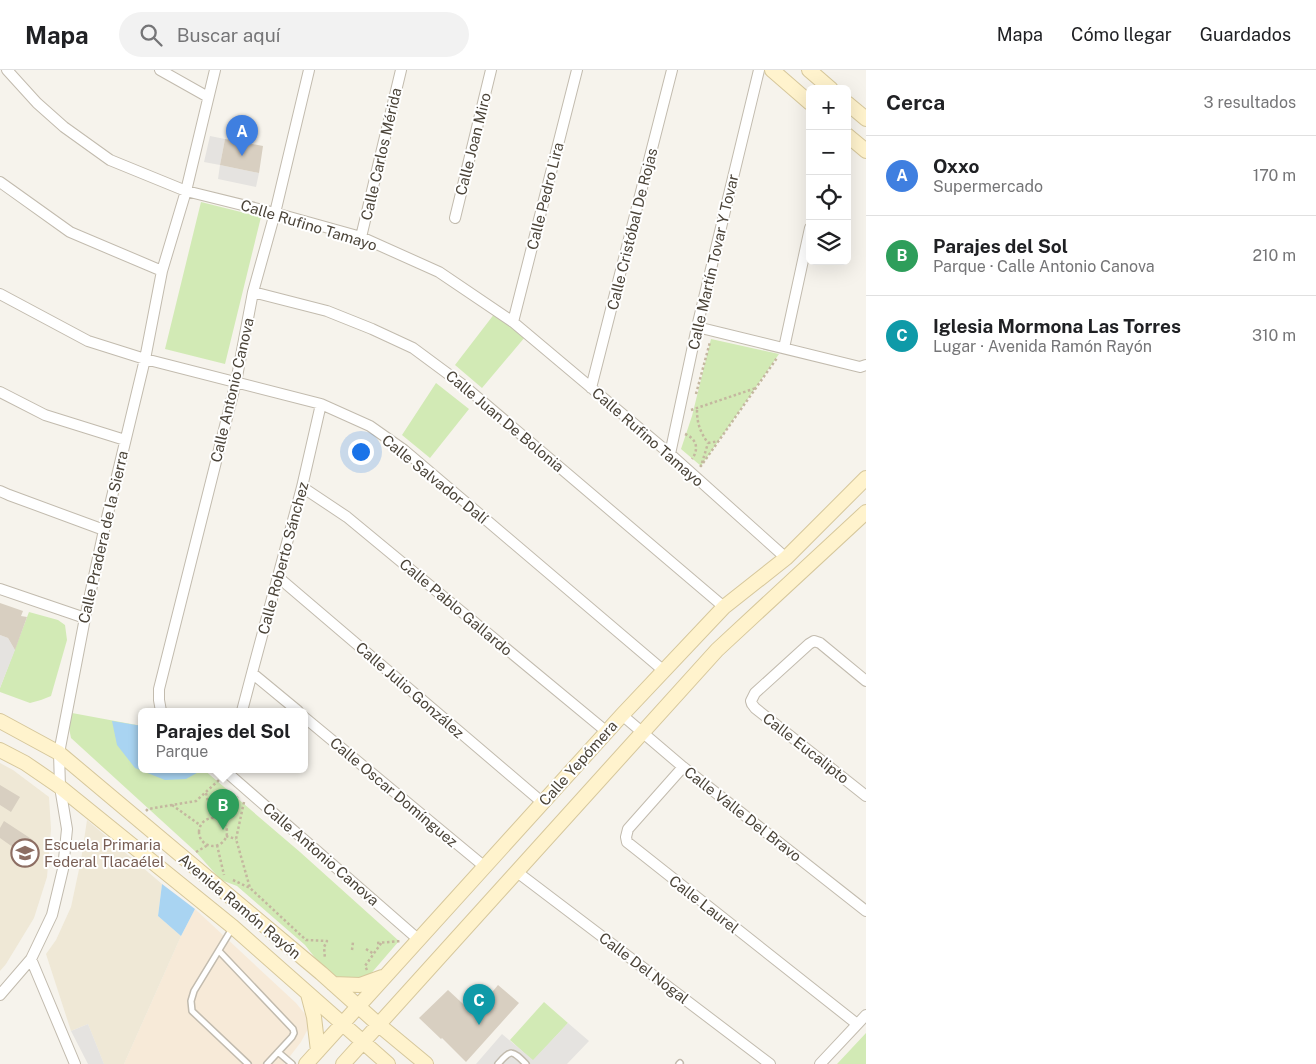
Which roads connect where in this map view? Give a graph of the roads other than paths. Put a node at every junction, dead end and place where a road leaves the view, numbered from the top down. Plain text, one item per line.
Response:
1 (7, 70) edge
2 (160, 70) edge
3 (215, 70) edge
4 (309, 70) edge
5 (401, 70) edge
6 (491, 70) edge
7 (577, 70) edge
8 (672, 70) edge
9 (760, 70) edge
10 (772, 70) edge
11 (809, 70) edge
12 (826, 85) edge
13 (208, 97) junction
14 (806, 100) edge
15 (851, 106) edge
16 (866, 119) edge
17 (851, 138) edge
18 (866, 151) edge
19 (0, 182) edge
20 (186, 191) junction
21 (275, 213) junction
22 (455, 218) dead end
23 (361, 238) junction
24 (806, 246) edge
25 (162, 271) junction
26 (253, 292) junction
27 (0, 294) edge
28 (513, 322) junction
29 (697, 327) junction
30 (784, 348) junction
31 (145, 359) junction
32 (866, 365) edge
33 (236, 382) junction
34 (591, 388) junction
35 (0, 392) edge
36 (321, 404) junction
37 (126, 440) junction
38 (670, 454) junction
39 (866, 478) edge
40 (302, 487) junction
41 (0, 491) edge
42 (866, 512) edge
43 (104, 530) junction
44 (786, 558) junction
45 (278, 577) junction
46 (0, 589) edge
47 (724, 607) junction
48 (85, 618) junction
49 (664, 670) junction
50 (252, 673) junction
51 (866, 681) edge
52 (160, 708) edge
53 (243, 708) edge
54 (294, 708) edge
55 (622, 715) junction
56 (308, 719) edge
57 (0, 721) edge
58 (607, 732) junction
59 (643, 732) junction
60 (0, 750) edge
61 (59, 753) junction
62 (683, 767) junction
63 (229, 773) edge
64 (60, 787) junction
65 (866, 796) edge
66 (542, 803) junction
67 (484, 867) junction
68 (517, 872) junction
69 (866, 911) edge
70 (233, 927) junction
71 (420, 940) junction
72 (219, 951) junction
73 (32, 960) junction
74 (385, 976) junction
75 (333, 984) junction
76 (307, 993) junction
77 (0, 995) edge
78 (358, 1006) junction
79 (866, 1015) edge
80 (342, 1024) junction
81 (857, 1024) junction
82 (379, 1025) junction
83 (363, 1043) junction
84 (318, 1051) junction
85 (278, 1052) junction
86 (75, 1064) edge
87 (248, 1064) edge
88 (267, 1064) edge
89 (292, 1064) edge
90 (306, 1064) edge
91 (343, 1064) edge
92 (388, 1064) edge
93 (426, 1064) edge
94 (498, 1064) edge
95 (526, 1064) edge
96 (770, 1064) edge
97 (820, 1064) edge

1 - 20 street, Calle Rufino Tamayo
2 - 13 street
3 - 13 street, Calle Pradera de la Sierra
4 - 21 street, Calle Antonio Canova
5 - 23 street, Calle Carlos Mérida
6 - 22 street, Calle Joan Miro
7 - 28 street, Calle Pedro Lira
8 - 34 street, Calle Cristóbal De Rojas
9 - 29 street, Calle Martín Tovar Y Tovar
10 - 14 main road
11 - 12 main road
13 - 20 street, Calle Pradera de la Sierra
15 - 16 main road
17 - 18 main road
19 - 25 street
20 - 21 street, Calle Rufino Tamayo
20 - 25 street, Calle Pradera de la Sierra
21 - 23 street, Calle Rufino Tamayo
21 - 26 street, Calle Antonio Canova
23 - 28 street, Calle Rufino Tamayo
24 - 30 street
25 - 31 street, Calle Pradera de la Sierra
26 - 33 street, Calle Antonio Canova
26 - 47 street, Calle Juan De Bolonia
27 - 31 street, Calle Salvador Dalí
28 - 34 street, Calle Rufino Tamayo
29 - 30 street
29 - 38 street, Calle Martín Tovar Y Tovar
30 - 32 street
31 - 33 street, Calle Salvador Dalí
31 - 37 street, Calle Pradera de la Sierra
33 - 36 street, Calle Salvador Dalí
33 - 52 street, Calle Antonio Canova
34 - 38 street, Calle Rufino Tamayo
35 - 37 street
36 - 40 street, Calle Roberto Sánchez
36 - 49 street, Calle Salvador Dalí
37 - 43 street, Calle Pradera de la Sierra
38 - 44 street, Calle Rufino Tamayo
39 - 44 main road, Calle Yepómera
40 - 45 street, Calle Roberto Sánchez
40 - 58 street, Calle Pablo Gallardo
41 - 43 street
42 - 59 main road, Calle Yepómera
43 - 48 street, Calle Pradera de la Sierra
44 - 47 main road, Calle Yepómera
45 - 50 street, Calle Roberto Sánchez
45 - 66 street, Calle Julio González
46 - 48 street
47 - 49 main road, Calle Yepómera
48 - 61 street, Calle Pradera de la Sierra
49 - 55 main road, Calle Yepómera
50 - 53 street, Calle Roberto Sánchez
50 - 54 street
51 - 65 street, Calle Eucalipto
55 - 58 main road, Calle Yepómera
55 - 59 street, Calle Valle Del Bravo
56 - 67 street, Calle Oscar Domínguez
57 - 61 main road, Avenida Ramón Rayón
58 - 66 main road, Calle Yepómera
59 - 62 street, Calle Valle Del Bravo
59 - 68 main road, Calle Yepómera
60 - 64 main road, Avenida Ramón Rayón
61 - 64 street, Calle Pradera de la Sierra
61 - 75 main road, Avenida Ramón Rayón
62 - 69 street, Calle Valle Del Bravo
62 - 81 street, Calle Laurel
63 - 71 street, Calle Antonio Canova
64 - 70 main road, Avenida Ramón Rayón
64 - 73 street, Calle Pradera de la Sierra
66 - 67 main road, Calle Yepómera
67 - 71 main road, Calle Yepómera
68 - 82 main road, Calle Yepómera
68 - 96 street, Calle Del Nogal
70 - 72 lane
70 - 76 main road, Avenida Ramón Rayón
71 - 74 main road, Calle Yepómera
72 - 85 lane
72 - 87 lane
73 - 77 street, Calle Pradera de la Sierra
73 - 86 street
74 - 75 main road
74 - 78 main road, Calle Yepómera
75 - 78 main road, Avenida Ramón Rayón
76 - 80 main road, Avenida Ramón Rayón
76 - 84 main road
78 - 80 main road, Calle Yepómera
78 - 82 main road, Avenida Ramón Rayón
79 - 81 street
80 - 83 main road, Avenida Ramón Rayón
80 - 84 main road, Calle Yepómera
81 - 97 street
82 - 83 main road, Calle Yepómera
82 - 93 main road, Avenida Ramón Rayón
83 - 91 main road, Calle Yepómera
83 - 92 main road, Avenida Ramón Rayón
84 - 90 main road, Calle Yepómera
85 - 88 lane
85 - 89 lane
94 - 95 lane

